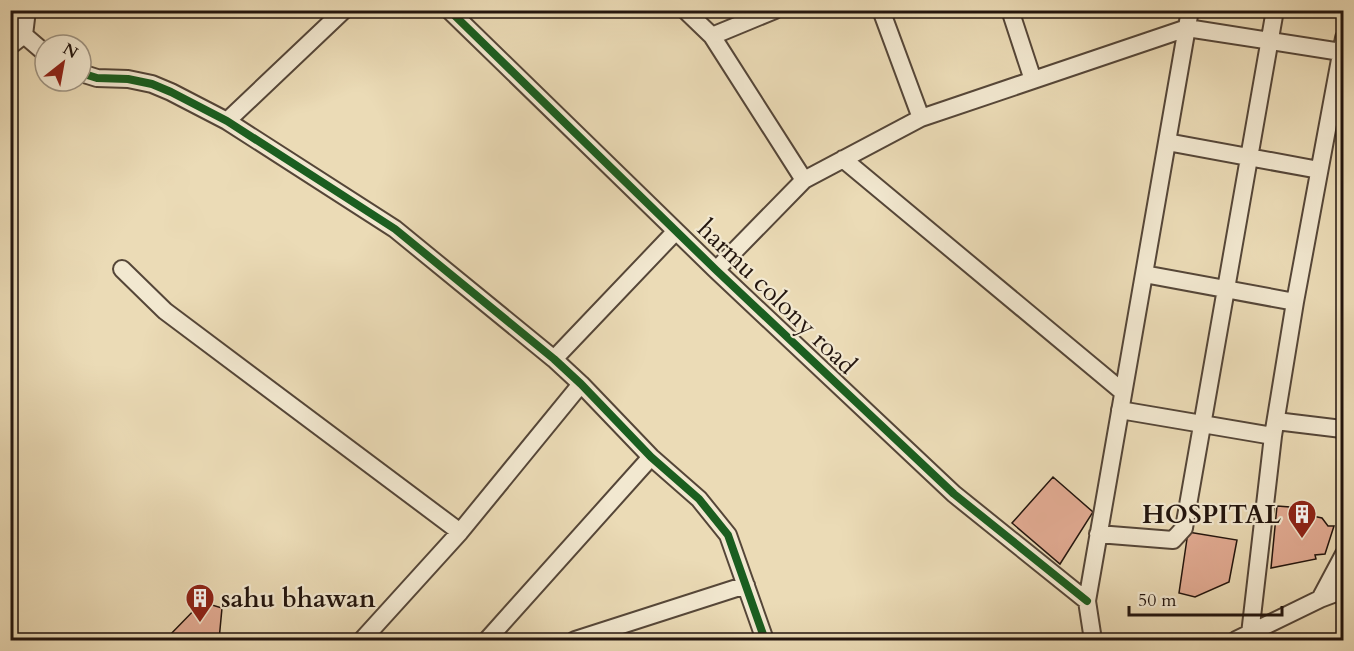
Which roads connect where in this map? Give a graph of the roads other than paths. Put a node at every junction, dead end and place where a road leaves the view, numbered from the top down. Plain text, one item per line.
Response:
1 (27, 10) edge
2 (344, 10) edge
3 (449, 10) edge
4 (685, 10) edge
5 (776, 10) edge
6 (881, 10) edge
7 (1010, 10) edge
8 (1190, 10) edge
9 (1275, 10) edge
10 (1186, 28) junction
11 (24, 35) junction
12 (712, 36) junction
13 (1270, 41) junction
14 (33, 43) edge
15 (1342, 45) edge
16 (10, 46) edge
17 (93, 77) edge
18 (1033, 80) junction
19 (921, 118) junction
20 (227, 121) junction
21 (1167, 142) junction
22 (1250, 157) junction
23 (843, 159) junction
24 (1319, 170) junction
25 (804, 180) junction
26 (676, 231) junction
27 (122, 269) dead end
28 (716, 270) junction
29 (1144, 274) junction
30 (1226, 289) junction
31 (1295, 302) junction
32 (554, 359) junction
33 (581, 384) junction
34 (1123, 392) junction
35 (1120, 410) junction
36 (1203, 424) junction
37 (1275, 428) junction
38 (1344, 430) edge
39 (651, 457) junction
40 (460, 532) junction
41 (1098, 534) junction
42 (1344, 554) edge
43 (746, 585) junction
44 (1344, 590) edge
45 (1320, 599) junction
46 (1087, 601) junction
47 (1243, 637) edge
48 (362, 640) edge
49 (487, 640) edge
50 (575, 640) edge
51 (765, 640) edge
52 (1093, 640) edge

1 - 11 street
2 - 20 street
3 - 26 street, harmu colony road
4 - 12 street
5 - 12 street
6 - 19 street
7 - 18 street
8 - 10 street
9 - 13 street
10 - 13 street
10 - 18 street
10 - 21 street
11 - 14 street
11 - 16 street
12 - 25 street
13 - 15 street
13 - 22 street
15 - 24 street
17 - 20 street
18 - 19 street
19 - 23 street
20 - 32 street
21 - 22 street
21 - 29 street
22 - 24 street
22 - 30 street
23 - 25 street
23 - 34 street
24 - 31 street
25 - 28 street
26 - 28 street, harmu colony road
26 - 32 street
27 - 40 street
28 - 46 street, harmu colony road
29 - 30 street
29 - 34 street
30 - 31 street
30 - 36 street
31 - 37 street
32 - 33 street
33 - 39 street
33 - 40 street
34 - 35 street
35 - 36 street
35 - 41 street
36 - 37 street
36 - 41 street
37 - 38 street
37 - 47 street
39 - 43 street
39 - 49 street
40 - 48 street
41 - 46 street
42 - 45 street
43 - 50 street
43 - 51 street
44 - 45 street
45 - 47 street
46 - 52 street

